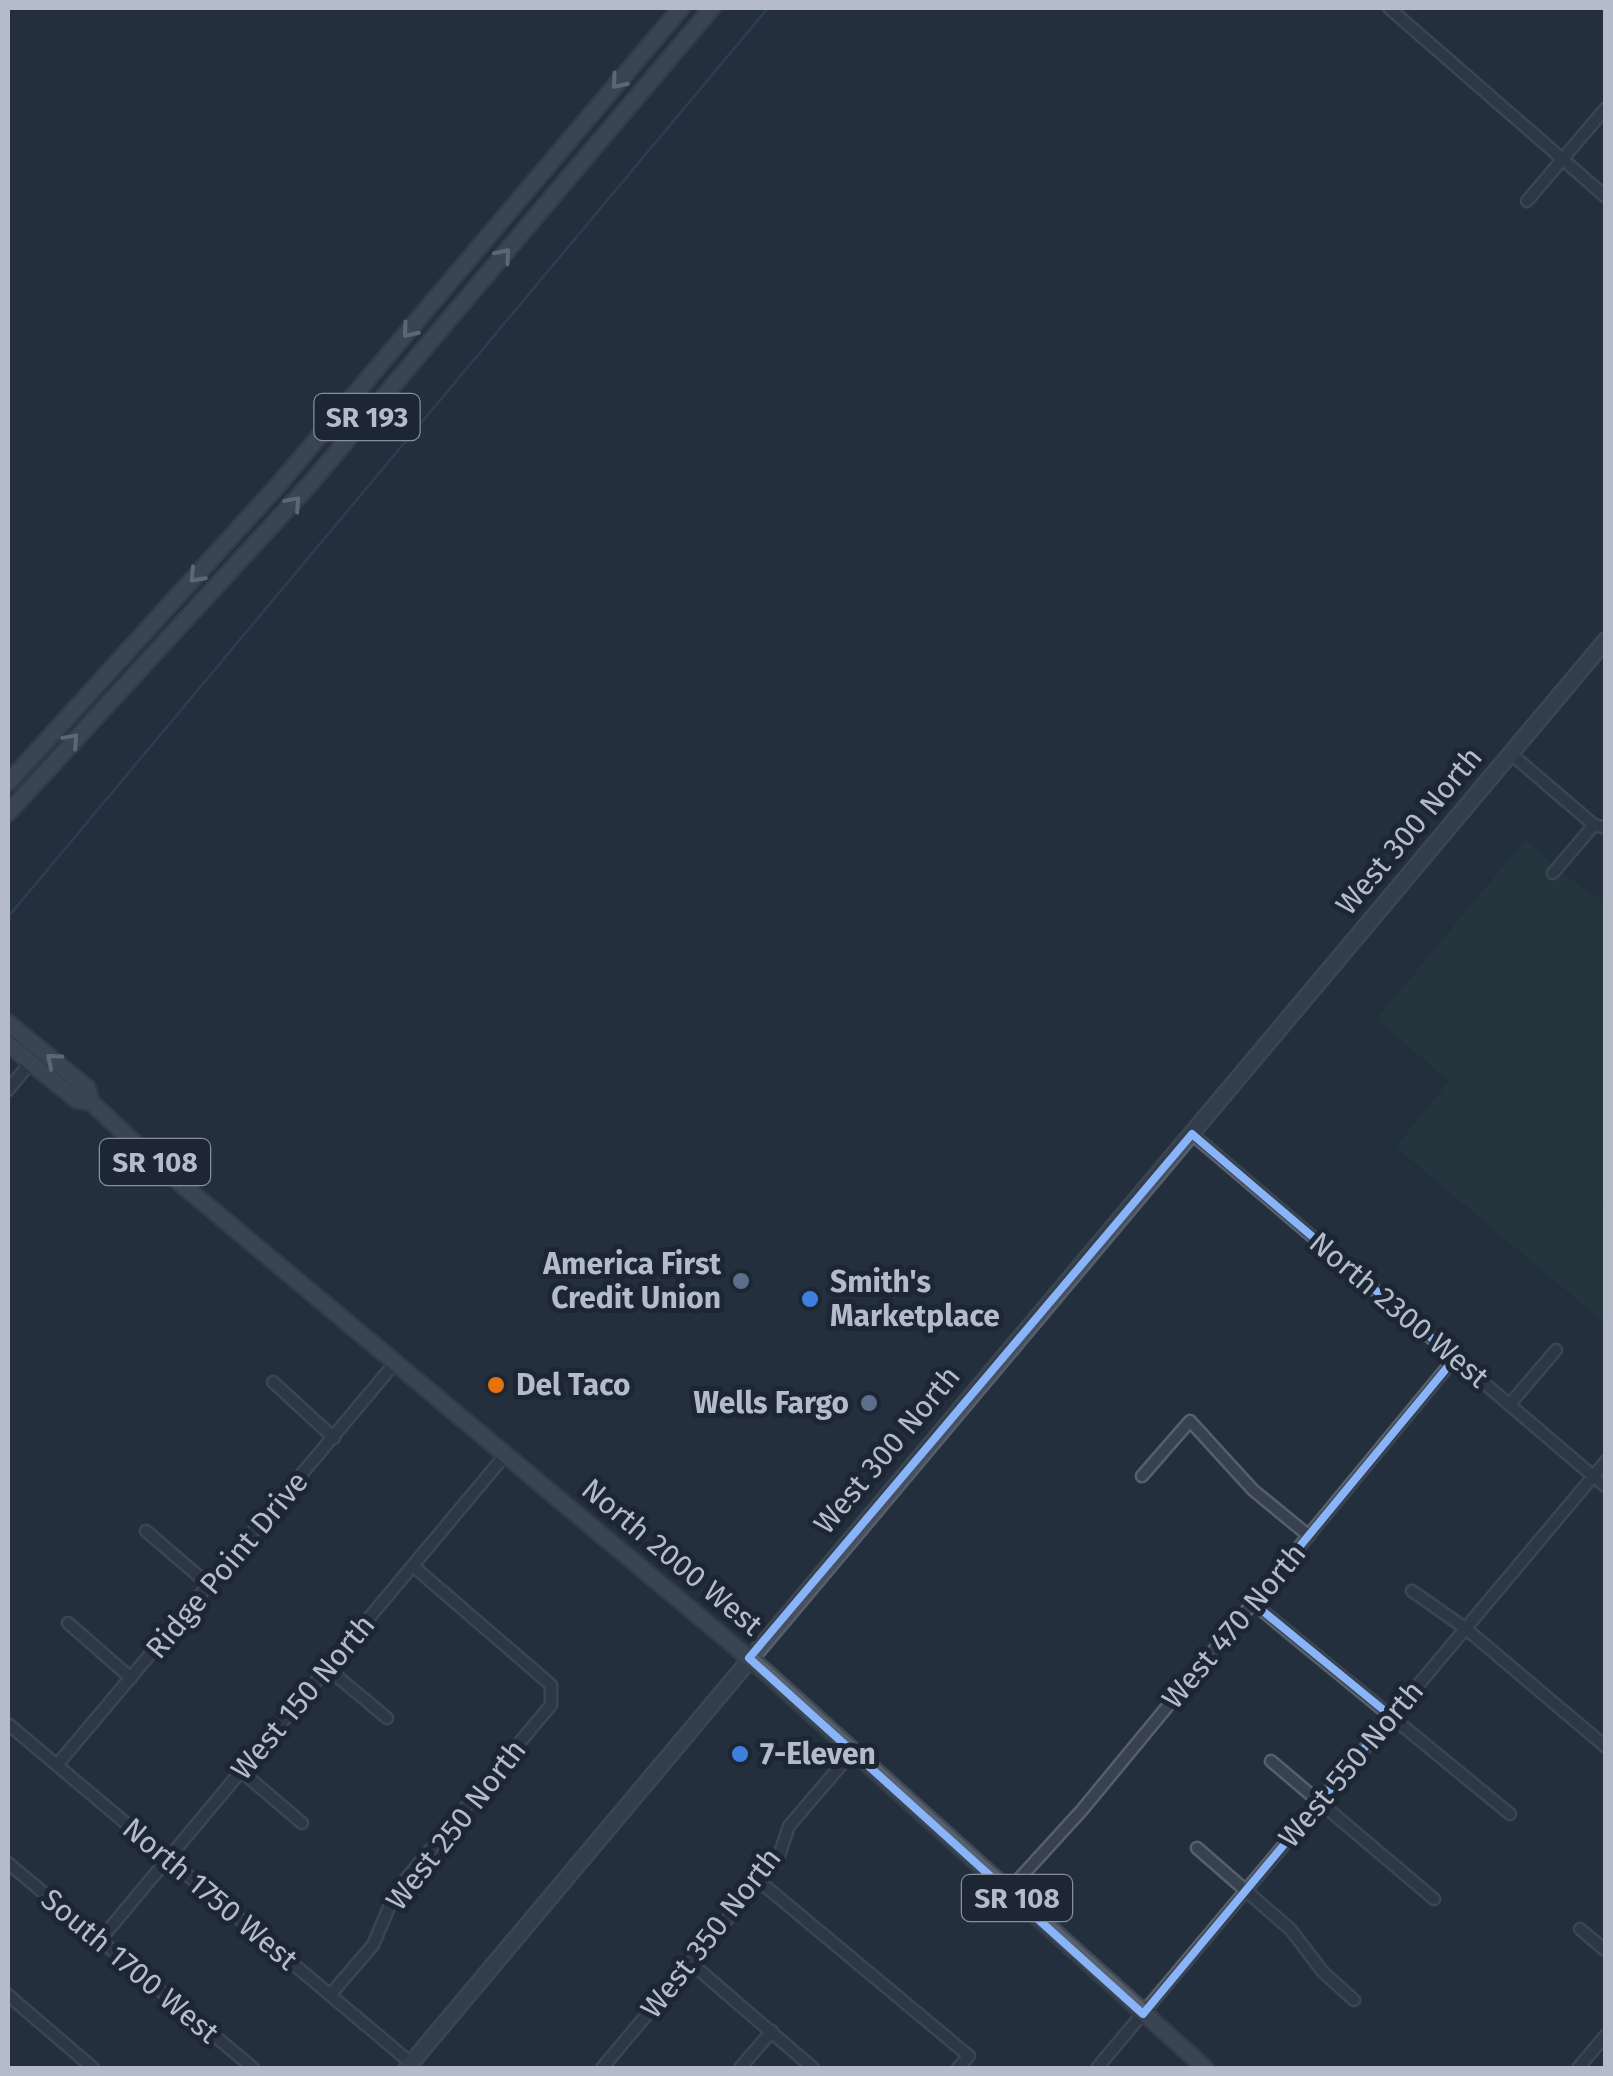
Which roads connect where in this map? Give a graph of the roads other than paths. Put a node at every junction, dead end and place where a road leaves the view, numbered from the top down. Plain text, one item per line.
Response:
1 (681, 8) edge
2 (712, 8) edge
3 (1389, 8) edge
4 (1606, 108) edge
5 (1562, 160) junction
6 (1606, 197) edge
7 (1527, 201) dead end
8 (1606, 640) edge
9 (1510, 753) junction
10 (8, 783) edge
11 (8, 814) edge
12 (1600, 826) edge
13 (1553, 872) dead end
14 (8, 1023) edge
15 (8, 1044) edge
16 (30, 1063) junction
17 (8, 1090) edge
18 (91, 1102) junction
19 (1192, 1134) junction
20 (1556, 1350) dead end
21 (1456, 1358) junction
22 (395, 1363) junction
23 (273, 1382) dead end
24 (1510, 1404) junction
25 (334, 1438) junction
26 (506, 1454) junction
27 (1606, 1461) edge
28 (1142, 1476) dead end
29 (1593, 1476) junction
30 (1606, 1487) edge
31 (146, 1530) dead end
32 (1308, 1536) junction
33 (413, 1566) junction
34 (209, 1585) junction
35 (1412, 1591) dead end
36 (1253, 1603) junction
37 (68, 1623) dead end
38 (1465, 1628) junction
39 (749, 1658) junction
40 (327, 1668) junction
41 (131, 1678) junction
42 (1391, 1716) junction
43 (387, 1718) dead end
44 (8, 1724) edge
45 (1606, 1747) edge
46 (854, 1750) junction
47 (1271, 1761) dead end
48 (56, 1765) junction
49 (241, 1771) junction
50 (1320, 1802) junction
51 (1510, 1814) dead end
52 (302, 1823) dead end
53 (1196, 1848) dead end
54 (168, 1858) junction
55 (8, 1863) edge
56 (759, 1881) junction
57 (1008, 1890) junction
58 (1246, 1890) junction
59 (1434, 1900) dead end
60 (1580, 1929) dead end
61 (100, 1940) junction
62 (1606, 1950) edge
63 (691, 1962) junction
64 (8, 1995) edge
65 (330, 1995) junction
66 (1354, 2000) dead end
67 (1143, 2014) junction
68 (772, 2031) junction
69 (1606, 2035) edge
70 (409, 2066) edge
71 (94, 2068) edge
72 (254, 2068) edge
73 (602, 2068) edge
74 (740, 2068) edge
75 (813, 2068) edge
76 (958, 2068) edge
77 (1097, 2068) edge
78 (1206, 2068) edge
79 (1578, 2068) edge

1 -> 10 main road, SR 193
11 -> 2 main road, SR 193
3 - 5 street
4 - 5 street
5 - 6 street
5 - 7 street
8 - 9 main road, West 300 North
9 - 12 street
9 - 19 main road, West 300 North
12 - 13 street
18 -> 14 main road, North 2000 West / SR 108
15 - 16 main road, North 2000 West / SR 108
16 - 17 street
16 - 18 main road, North 2000 West / SR 108
18 - 22 main road, North 2000 West / SR 108
19 - 21 street, North 2300 West
19 - 39 main road, West 300 North
20 - 24 street
21 - 24 street, North 2300 West
21 - 32 street, West 470 North
22 - 25 street, Ridge Point Drive
22 - 26 main road, North 2000 West / SR 108
23 - 25 street
24 - 29 street, North 2300 West
25 - 34 street, Ridge Point Drive
26 - 33 street, West 150 North
26 - 39 main road, North 2000 West / SR 108
27 - 29 street, West 550 North
28 - 32 street
29 - 30 street, North 2300 West
29 - 38 street, West 550 North
31 - 34 street
32 - 36 street, West 470 North
33 - 40 street, West 150 North
33 - 65 street, West 250 North
34 - 41 street, Ridge Point Drive
35 - 38 street
36 - 42 street
36 - 57 street, West 470 North
37 - 41 street
38 - 42 street, West 550 North
38 - 45 street
39 - 46 main road, North 2000 West / SR 108
39 - 70 main road, West 300 North
40 - 43 street
40 - 49 street, West 150 North
41 - 48 street, Ridge Point Drive
42 - 50 street, West 550 North
42 - 51 street
44 - 48 street, North 1750 West
46 - 56 street, West 350 North
46 - 57 main road, North 2000 West / SR 108
47 - 50 street
48 - 54 street, North 1750 West
49 - 52 street
49 - 54 street, West 150 North
50 - 58 street, West 550 North
50 - 59 street
53 - 58 street
54 - 61 street, West 150 North
54 - 65 street, North 1750 West
55 - 61 street, South 1700 West
56 - 63 street, West 350 North
56 - 76 street
57 - 67 main road, North 2000 West / SR 108
58 - 66 street
58 - 67 street, West 550 North
60 - 62 street
61 - 72 street, South 1700 West
63 - 68 street
63 - 73 street, West 350 North
64 - 71 street
65 - 70 street, North 1750 West
67 - 77 street, West 550 North
67 - 78 main road, North 2000 West / SR 108
68 - 74 street
68 - 75 street
69 - 79 street

